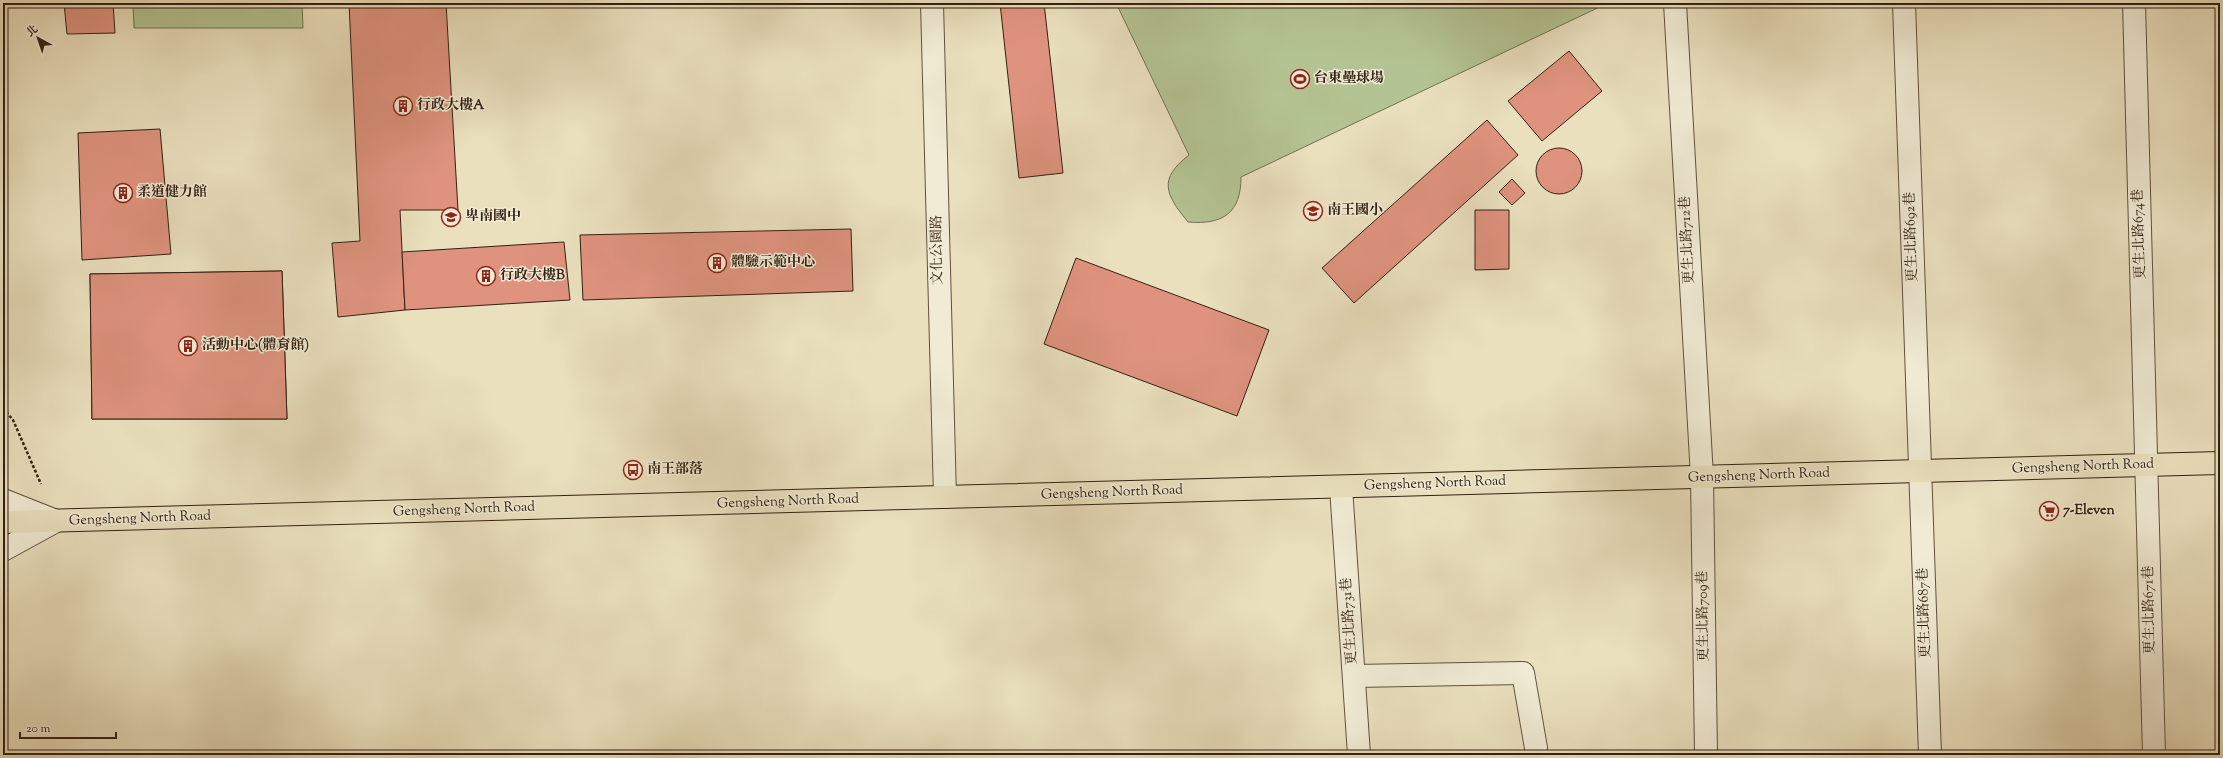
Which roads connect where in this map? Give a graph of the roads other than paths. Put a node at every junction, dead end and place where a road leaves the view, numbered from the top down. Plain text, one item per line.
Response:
1 (932, 3) edge
2 (1675, 3) edge
3 (1904, 3) edge
4 (2134, 3) edge
5 (2220, 463) edge
6 (2147, 465) junction
7 (1920, 471) junction
8 (1702, 477) junction
9 (1341, 487) junction
10 (945, 497) junction
11 (3, 500) edge
12 (56, 521) junction
13 (3, 522) edge
14 (3, 550) edge
15 (1354, 676) junction
16 (1536, 748) dead end
17 (1359, 755) edge
18 (1706, 755) edge
19 (1930, 755) edge
20 (2154, 755) edge

1 - 10 street, 文化公園路
2 - 8 street, 更生北路712巷
3 - 7 street, 更生北路692巷
4 - 6 street, 更生北路674巷
5 - 6 main road, Gengsheng North Road
6 - 7 main road, Gengsheng North Road
6 - 20 street, 更生北路671巷
7 - 8 main road, Gengsheng North Road
7 - 19 street, 更生北路687巷
8 - 9 main road, Gengsheng North Road
8 - 18 street, 更生北路709巷
9 - 10 main road, Gengsheng North Road
9 - 15 street, 更生北路731巷
10 - 12 main road, Gengsheng North Road
11 - 12 street
12 - 13 main road, Gengsheng North Road
12 - 14 street
15 - 16 street
15 - 17 street, 更生北路731巷

